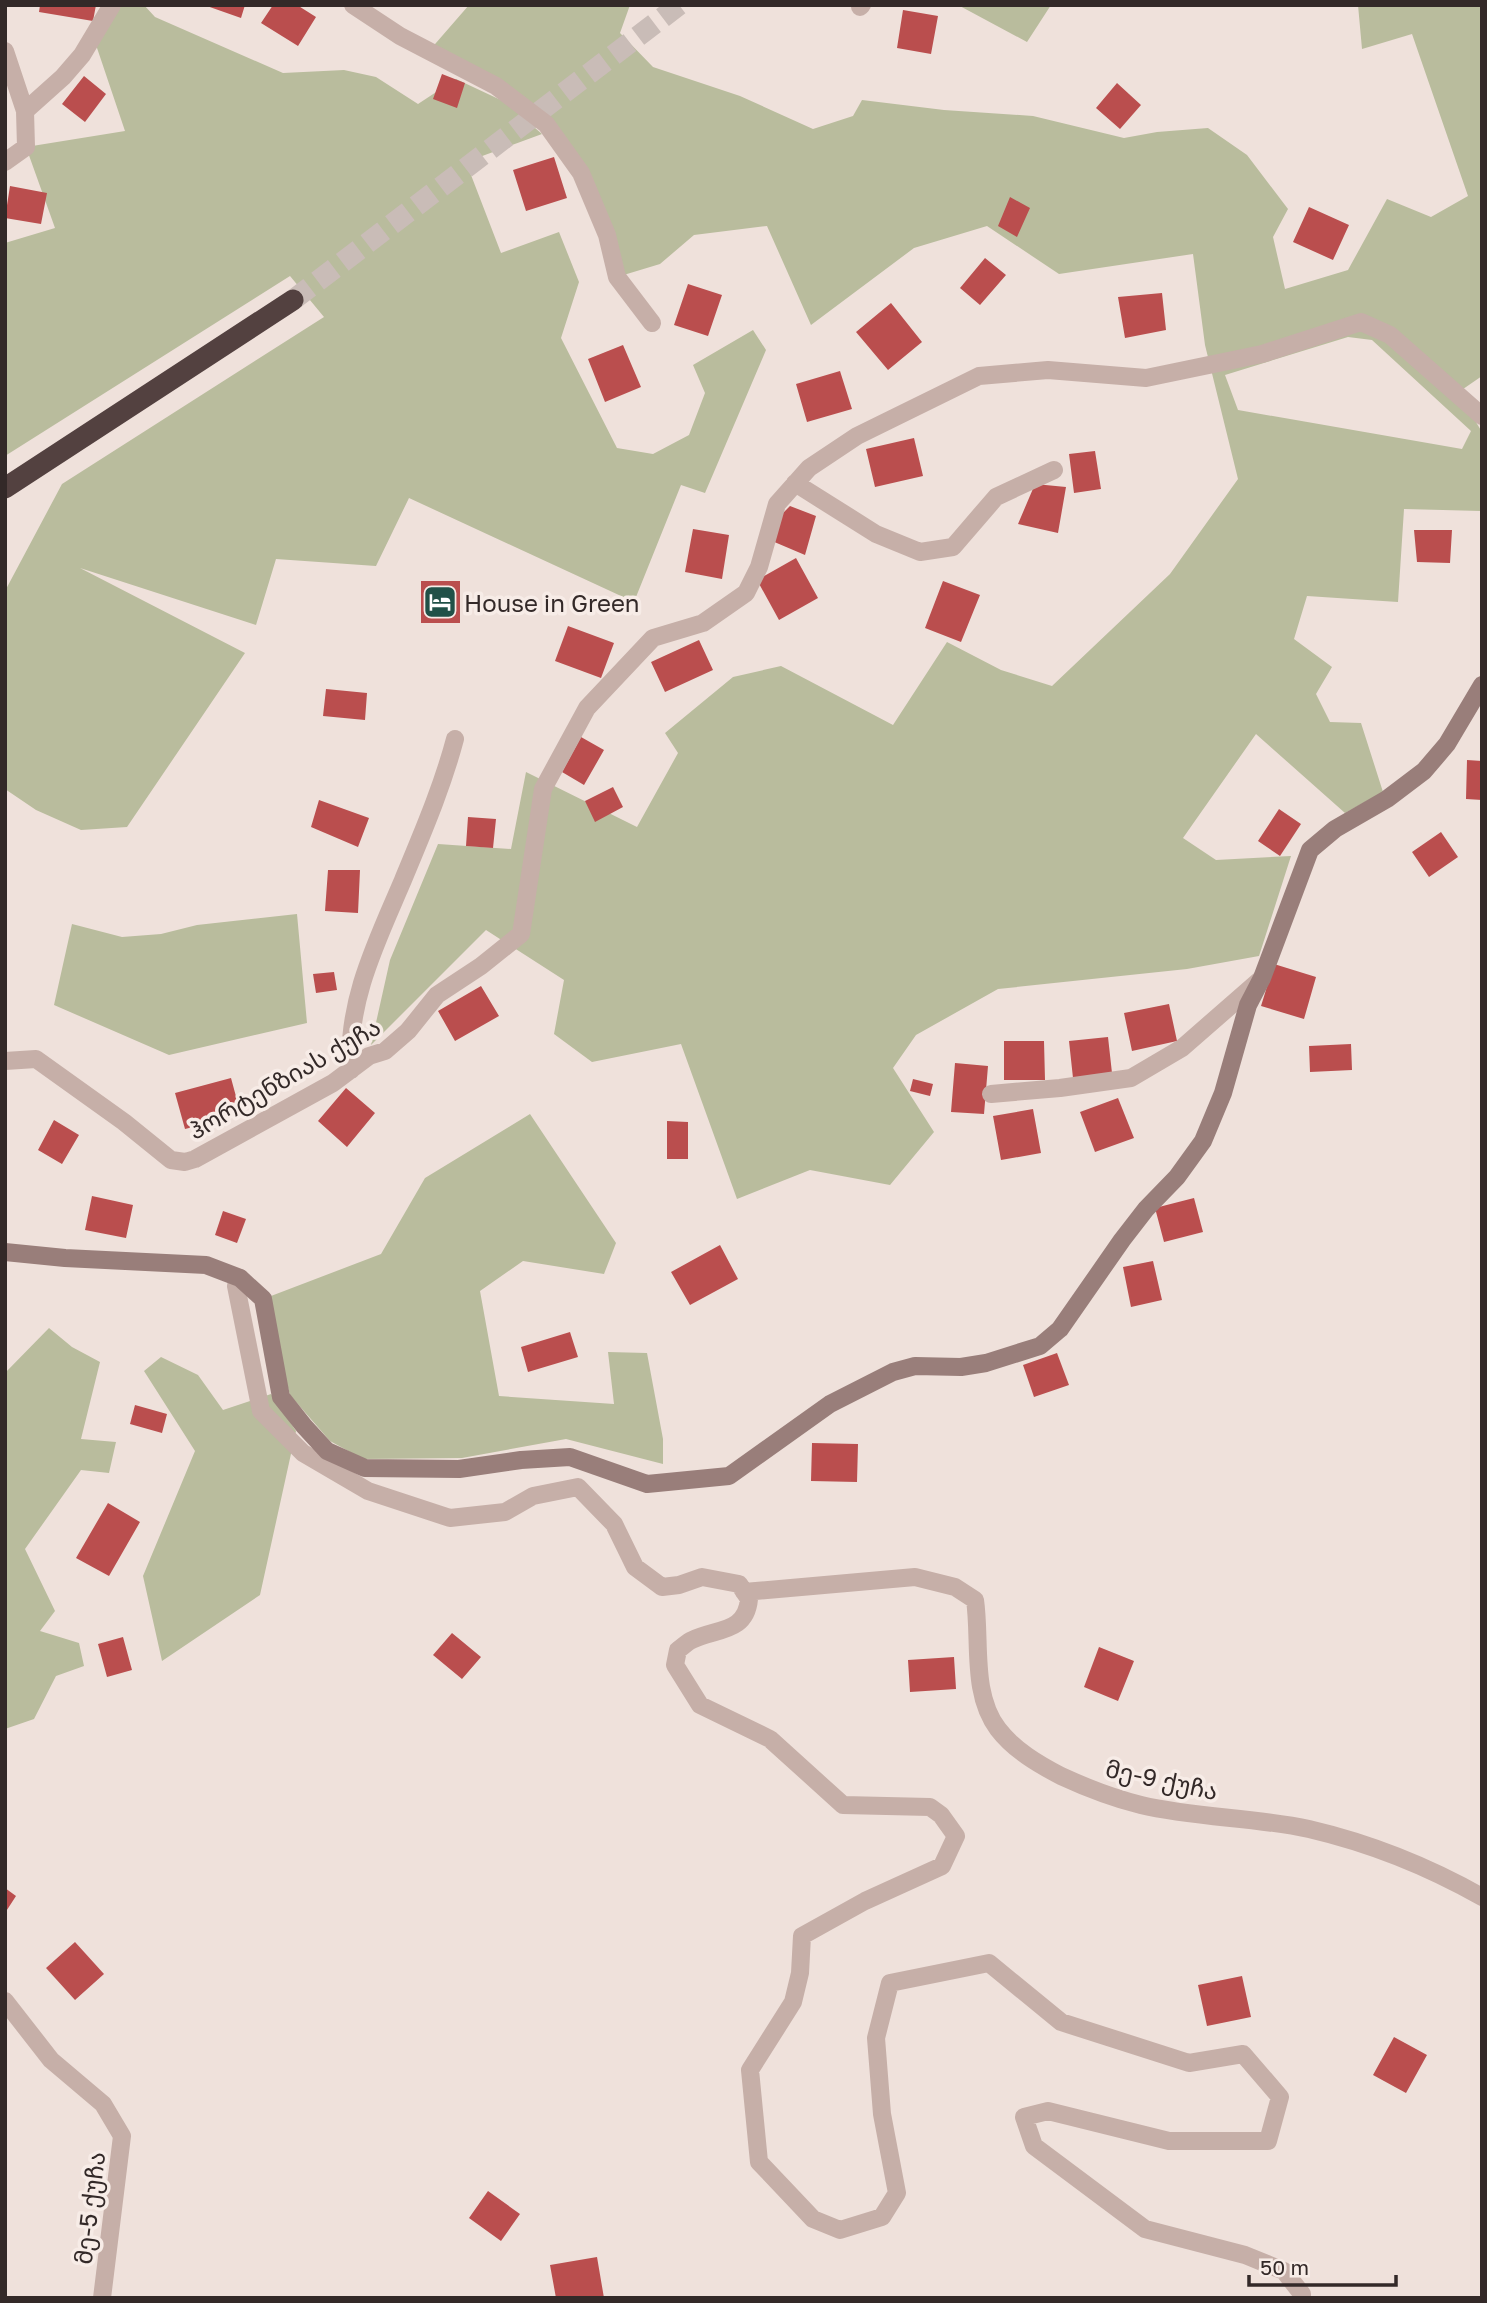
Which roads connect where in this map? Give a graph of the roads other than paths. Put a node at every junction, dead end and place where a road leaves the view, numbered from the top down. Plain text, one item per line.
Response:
1 (112, 5) edge
2 (353, 5) edge
3 (5, 51) edge
4 (25, 111) junction
5 (5, 162) edge
6 (293, 300) tunnel mouth
7 (652, 323) dead end
8 (1482, 416) edge
9 (1054, 470) dead end
10 (795, 483) junction
11 (5, 488) edge
12 (1482, 685) edge
13 (455, 739) dead end
14 (1262, 978) junction
15 (5, 1061) edge
16 (351, 1070) junction
17 (991, 1094) dead end
18 (5, 1252) edge
19 (240, 1278) junction
20 (744, 1592) junction
21 (1482, 1897) edge
22 (5, 2001) edge
23 (102, 2298) edge
24 (1302, 2298) edge

1 - 4 street
2 - 7 street
3 - 4 street
4 - 5 street
6 - 11 highway
8 - 10 street, ჰორტენზიას ქუჩა
9 - 10 street
10 - 16 street, ჰორტენზიას ქუჩა
12 - 14 street
13 - 16 street
14 - 17 street
14 - 19 street
15 - 16 street, ჰორტენზიას ქუჩა
18 - 19 street
19 - 20 street
20 - 21 street, მე-9 ქუჩა
20 - 24 street
22 - 23 street, მე-5 ქუჩა

